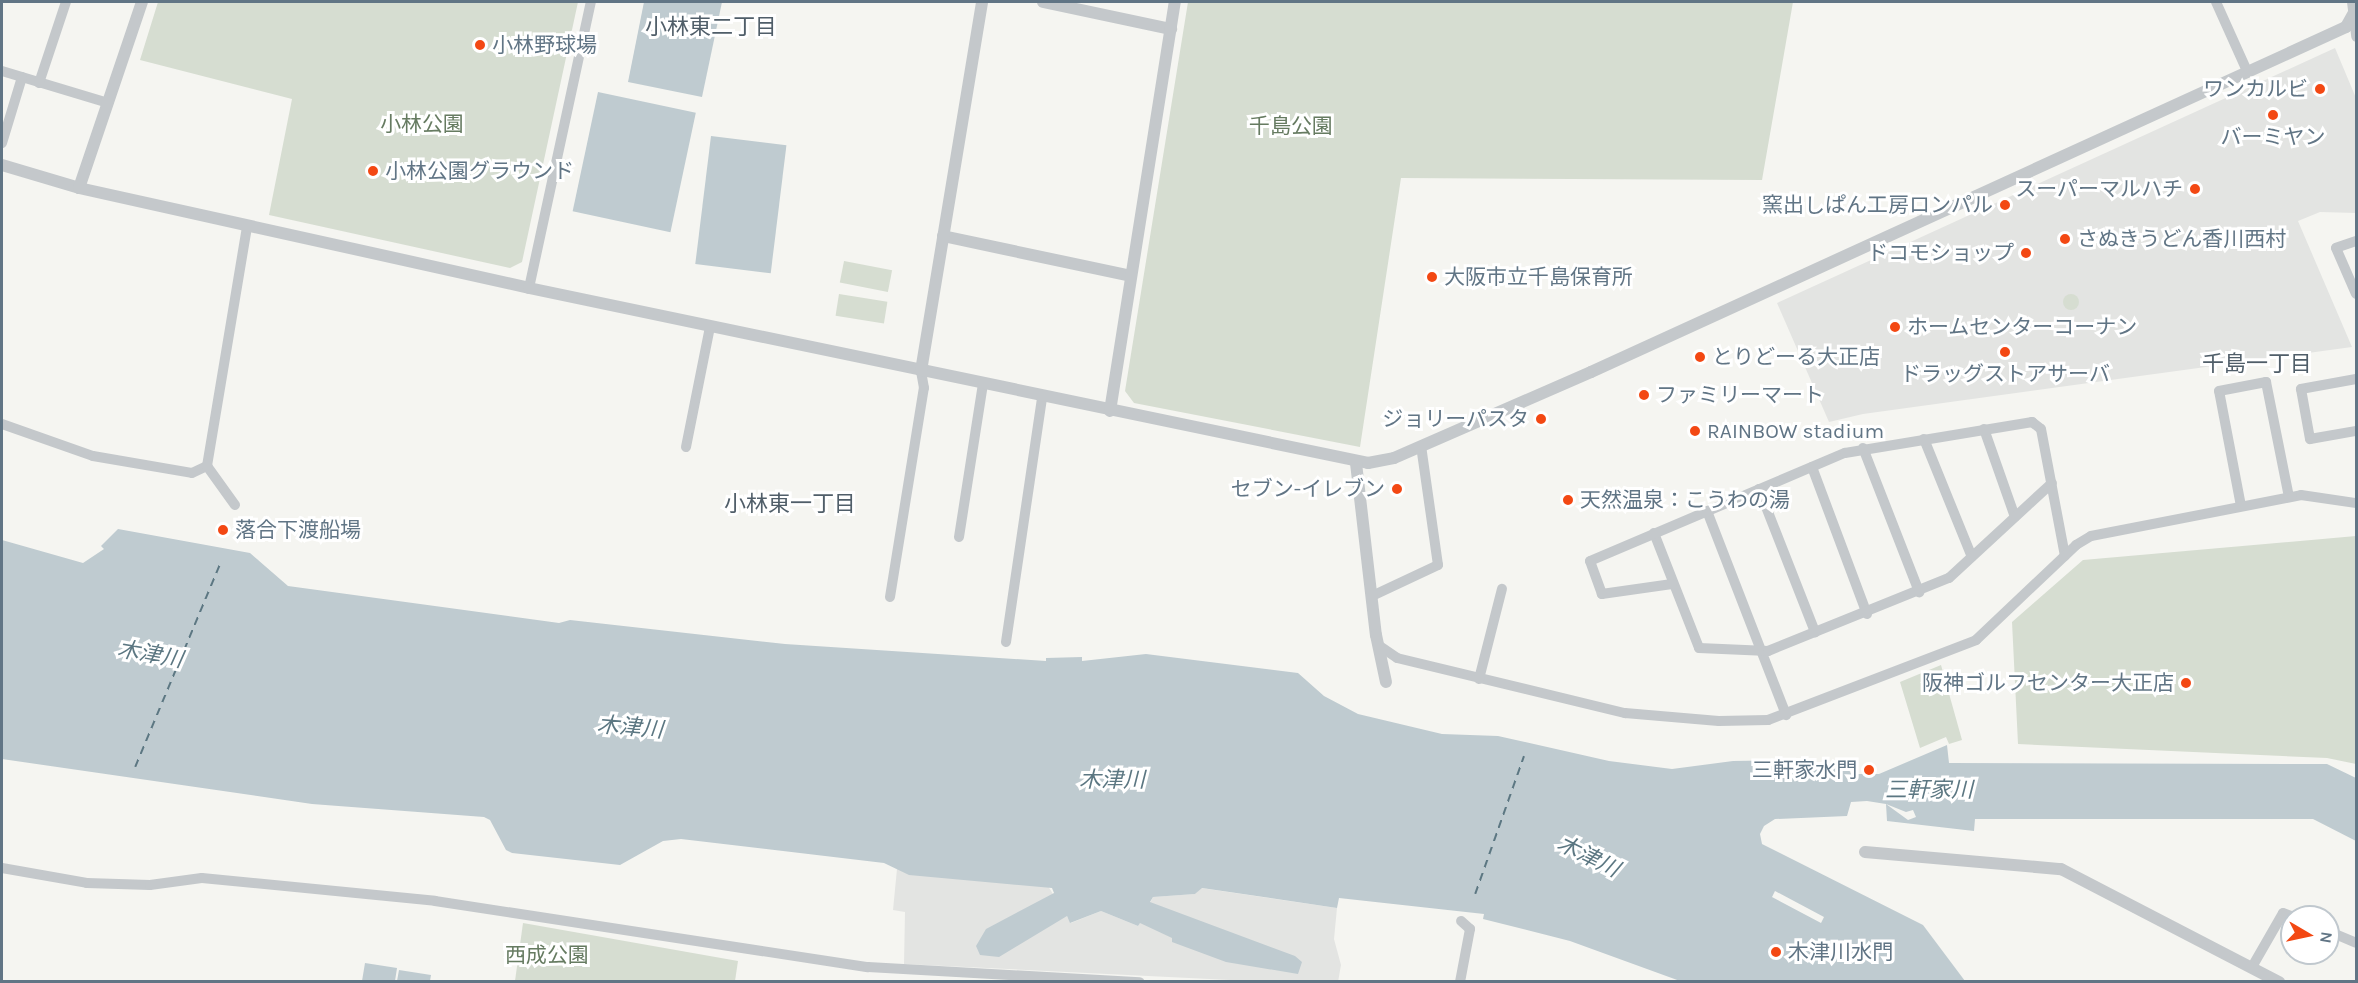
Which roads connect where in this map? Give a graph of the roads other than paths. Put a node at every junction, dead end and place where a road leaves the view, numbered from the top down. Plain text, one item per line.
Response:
1 (66, 2) edge
2 (142, 2) edge
3 (591, 2) edge
4 (982, 2) edge
5 (1043, 2) edge
6 (1175, 2) edge
7 (2216, 2) edge
8 (2355, 10) edge
9 (1171, 29) junction
10 (2356, 37) edge
11 (2, 71) edge
12 (2247, 71) junction
13 (22, 77) junction
14 (39, 83) junction
15 (108, 103) junction
16 (2, 143) edge
17 (2, 165) edge
18 (79, 188) junction
19 (247, 226) junction
20 (944, 236) junction
21 (2356, 241) edge
22 (1131, 276) junction
23 (529, 288) junction
24 (2356, 294) edge
25 (710, 327) junction
26 (921, 370) junction
27 (2356, 379) edge
28 (983, 384) junction
29 (1042, 397) junction
30 (1110, 411) junction
31 (2, 424) edge
32 (1984, 429) junction
33 (2356, 431) edge
34 (1924, 439) junction
35 (1421, 446) junction
36 (686, 447) dead end
37 (1863, 448) junction
38 (1356, 463) junction
39 (207, 466) junction
40 (1812, 467) junction
41 (2052, 483) junction
42 (1760, 489) junction
43 (2289, 497) junction
44 (2356, 503) edge
45 (235, 504) dead end
46 (2241, 506) junction
47 (1707, 511) junction
48 (2015, 518) junction
49 (1654, 533) junction
50 (959, 537) dead end
51 (2065, 556) junction
52 (1972, 557) junction
53 (1672, 584) junction
54 (1502, 589) dead end
55 (1919, 592) junction
56 (1372, 596) junction
57 (890, 597) dead end
58 (1867, 614) junction
59 (1815, 632) junction
60 (1006, 642) dead end
61 (1378, 645) junction
62 (1761, 652) junction
63 (1479, 679) junction
64 (1386, 682) dead end
65 (1786, 715) junction
66 (1865, 852) dead end
67 (2, 868) edge
68 (2280, 918) edge
69 (1461, 921) dead end
70 (2340, 936) edge
71 (2356, 943) edge
72 (2252, 967) junction
73 (1140, 981) edge
74 (1460, 981) edge
75 (2278, 981) edge

1 - 14 street
2 - 15 street
3 - 23 street
4 - 20 street
5 - 9 street
6 - 9 street
7 - 12 street
8 - 10 street
8 - 12 street
9 - 22 street
11 - 13 street
12 - 35 street
13 - 14 street
13 - 16 street
14 - 15 street
15 - 18 street
17 - 18 street
18 - 19 street
19 - 23 street
19 - 39 street
20 - 22 street
20 - 26 street
21 - 24 street
22 - 30 street
23 - 25 street
25 - 26 street
25 - 36 street
26 - 28 street
26 - 57 street
27 - 33 street
28 - 29 street
28 - 50 street
29 - 30 street
29 - 60 street
30 - 38 street
31 - 39 street
32 - 34 street
32 - 41 street
32 - 48 street
34 - 37 street
34 - 52 street
35 - 38 street
35 - 56 street
37 - 40 street
37 - 55 street
38 - 56 street
39 - 45 street
40 - 42 street
40 - 58 street
41 - 48 street
41 - 51 street
42 - 47 street
42 - 59 street
43 - 44 street
43 - 46 street
43 - 46 street
46 - 51 street
47 - 49 street
47 - 62 street
48 - 52 street
49 - 53 street
49 - 53 street
51 - 65 street
52 - 55 street
53 - 62 street
54 - 63 street
55 - 58 street
56 - 61 street
58 - 59 street
59 - 62 street
61 - 63 street
61 - 64 street
62 - 65 street
63 - 65 street
66 - 72 street
67 - 73 street
68 - 72 street
69 - 74 street
70 - 71 street
72 - 75 street

